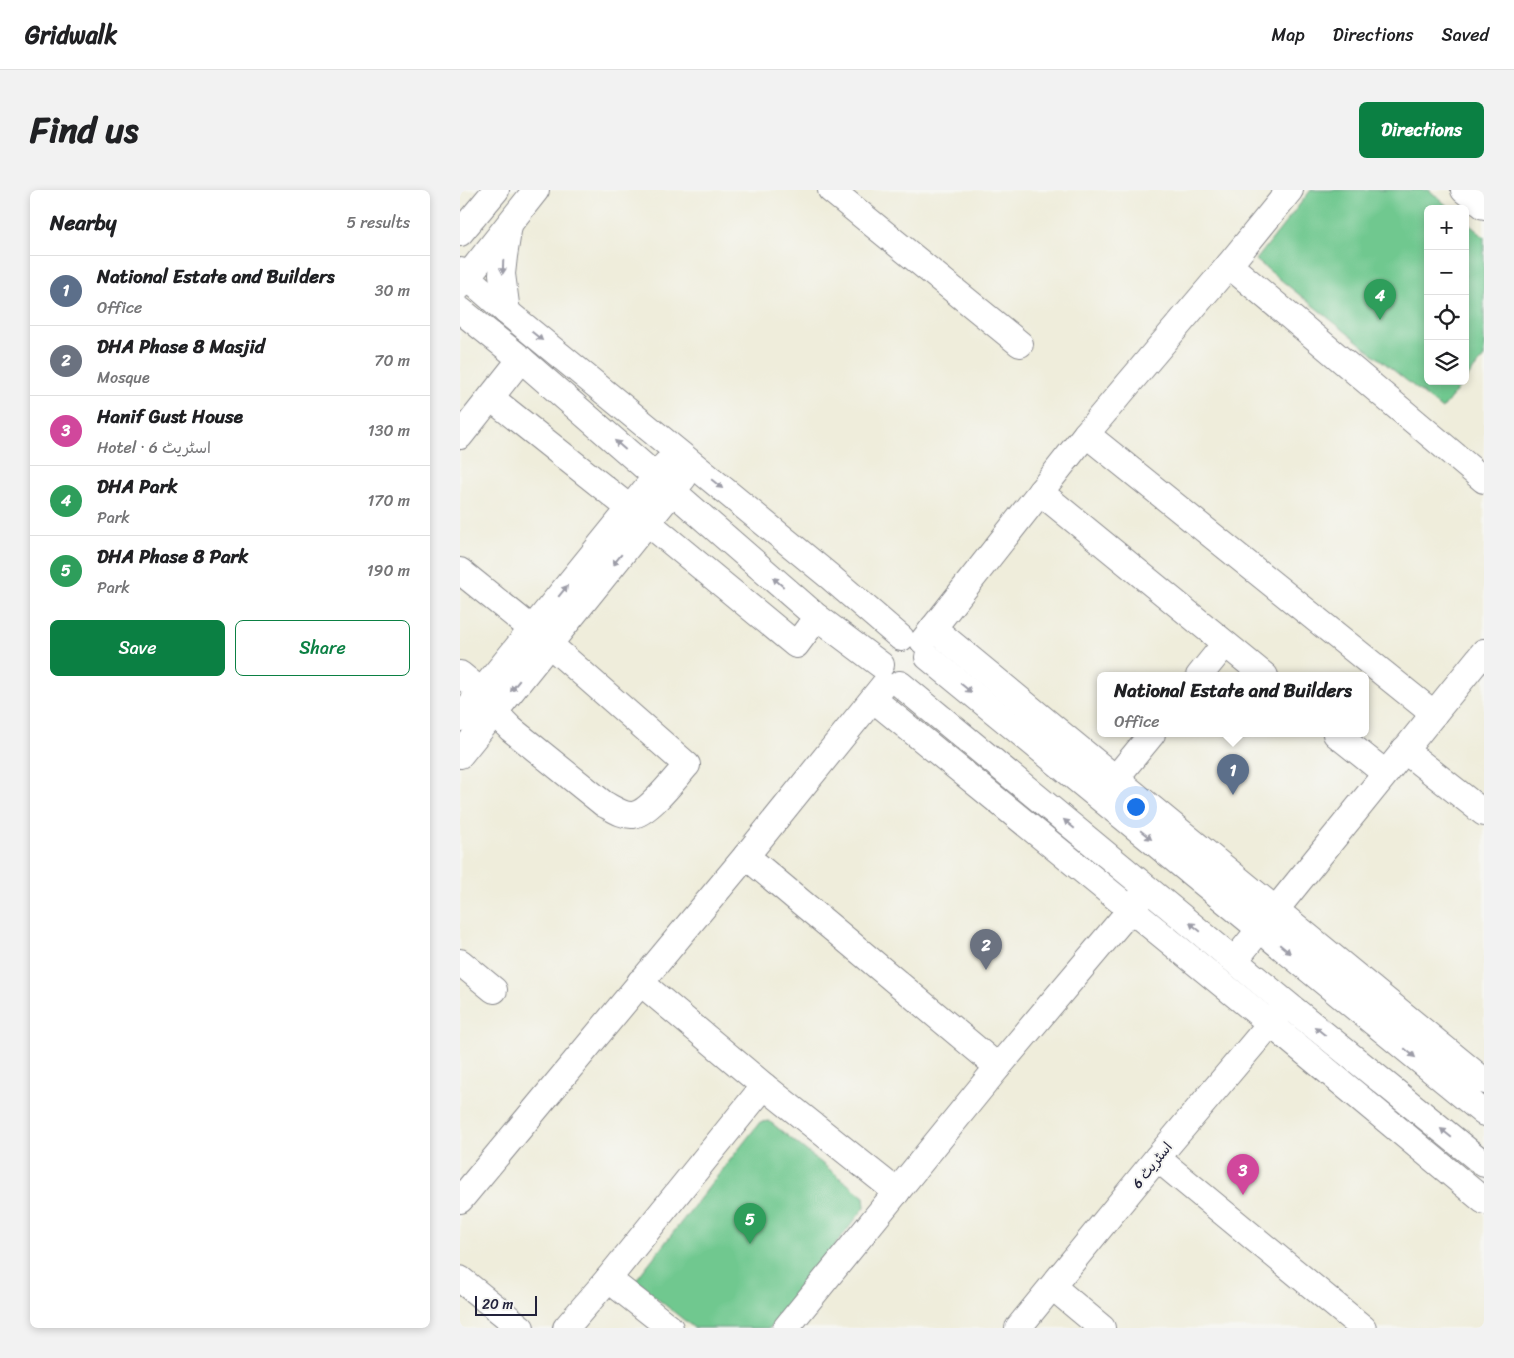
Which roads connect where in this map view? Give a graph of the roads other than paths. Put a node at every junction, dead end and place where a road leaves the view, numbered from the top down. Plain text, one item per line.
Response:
1 (536, 190) edge
2 (831, 190) edge
3 (1290, 190) edge
4 (1464, 190) edge
5 (480, 201) edge
6 (1484, 206) edge
7 (510, 222) junction
8 (460, 233) edge
9 (1229, 265) junction
10 (462, 278) edge
11 (460, 310) edge
12 (507, 312) junction
13 (1020, 344) dead end
14 (521, 359) junction
15 (472, 414) edge
16 (1086, 434) junction
17 (686, 458) junction
18 (1484, 480) edge
19 (664, 484) junction
20 (1040, 492) junction
21 (639, 515) junction
22 (460, 571) edge
23 (829, 576) junction
24 (811, 611) junction
25 (540, 636) junction
26 (921, 642) junction
27 (1225, 644) junction
28 (1484, 652) edge
29 (1202, 672) edge
30 (1260, 672) edge
31 (460, 674) edge
32 (890, 676) junction
33 (873, 699) junction
34 (488, 702) junction
35 (1434, 714) junction
36 (460, 718) edge
37 (1150, 737) edge
38 (1340, 737) edge
39 (1404, 750) junction
40 (460, 755) edge
41 (1385, 773) junction
42 (1115, 779) junction
43 (1484, 813) edge
44 (746, 856) junction
45 (1148, 889) junction
46 (1131, 909) junction
47 (1268, 919) junction
48 (1235, 960) junction
49 (460, 962) edge
50 (640, 982) junction
51 (494, 990) dead end
52 (1279, 1014) junction
53 (998, 1067) junction
54 (1484, 1082) edge
55 (764, 1086) junction
56 (1484, 1113) edge
57 (1157, 1158) junction
58 (1484, 1164) edge
59 (897, 1192) junction
60 (460, 1200) edge
61 (1484, 1201) edge
62 (460, 1279) edge
63 (608, 1279) junction
64 (1053, 1287) junction
65 (522, 1328) edge
66 (566, 1328) edge
67 (670, 1328) edge
68 (786, 1328) edge
69 (1018, 1328) edge
70 (1102, 1328) edge
71 (1364, 1328) edge

1 - 7 street
2 - 13 street
3 - 9 street
4 - 6 street
5 - 8 street
7 - 10 street
7 -> 12 street
9 - 16 street
9 - 18 street
10 - 12 street
11 - 14 street
12 -> 17 street
14 - 15 street
19 -> 14 street
15 - 21 street
16 - 20 street
16 - 35 street
17 - 19 street
17 -> 23 street
19 - 21 street
24 -> 19 street
20 - 26 street
20 - 27 street
21 - 24 street
21 - 25 street
22 - 25 street
23 - 24 street
23 - 26 street
24 - 32 street
25 - 34 street
25 - 34 street
26 - 32 street
26 - 32 street
26 - 42 street
26 -> 47 street
27 - 29 street
27 - 30 street
28 - 35 street
31 - 34 street
32 - 33 street
45 -> 32 street
33 - 44 street
33 - 46 street
34 - 36 street
34 - 40 street
35 - 39 street
37 - 42 street
38 - 41 street
39 - 41 street
39 - 43 street
41 - 47 street
42 - 47 street
44 - 50 street
44 - 53 street
45 - 46 street
48 -> 45 street
46 - 52 street
46 - 53 street
47 - 48 street
47 - 54 street
47 -> 56 street
48 - 52 street
49 - 51 street
50 - 55 street
50 - 60 street
52 - 57 street, اسٹریٹ 6
58 -> 52 street
52 - 61 street
53 - 59 street
55 - 59 street
55 - 63 street
57 - 64 street, اسٹریٹ 6
57 - 71 street
59 - 68 street
62 - 65 street
63 - 66 street
63 - 67 street
64 - 69 street, اسٹریٹ 6
64 - 70 street

